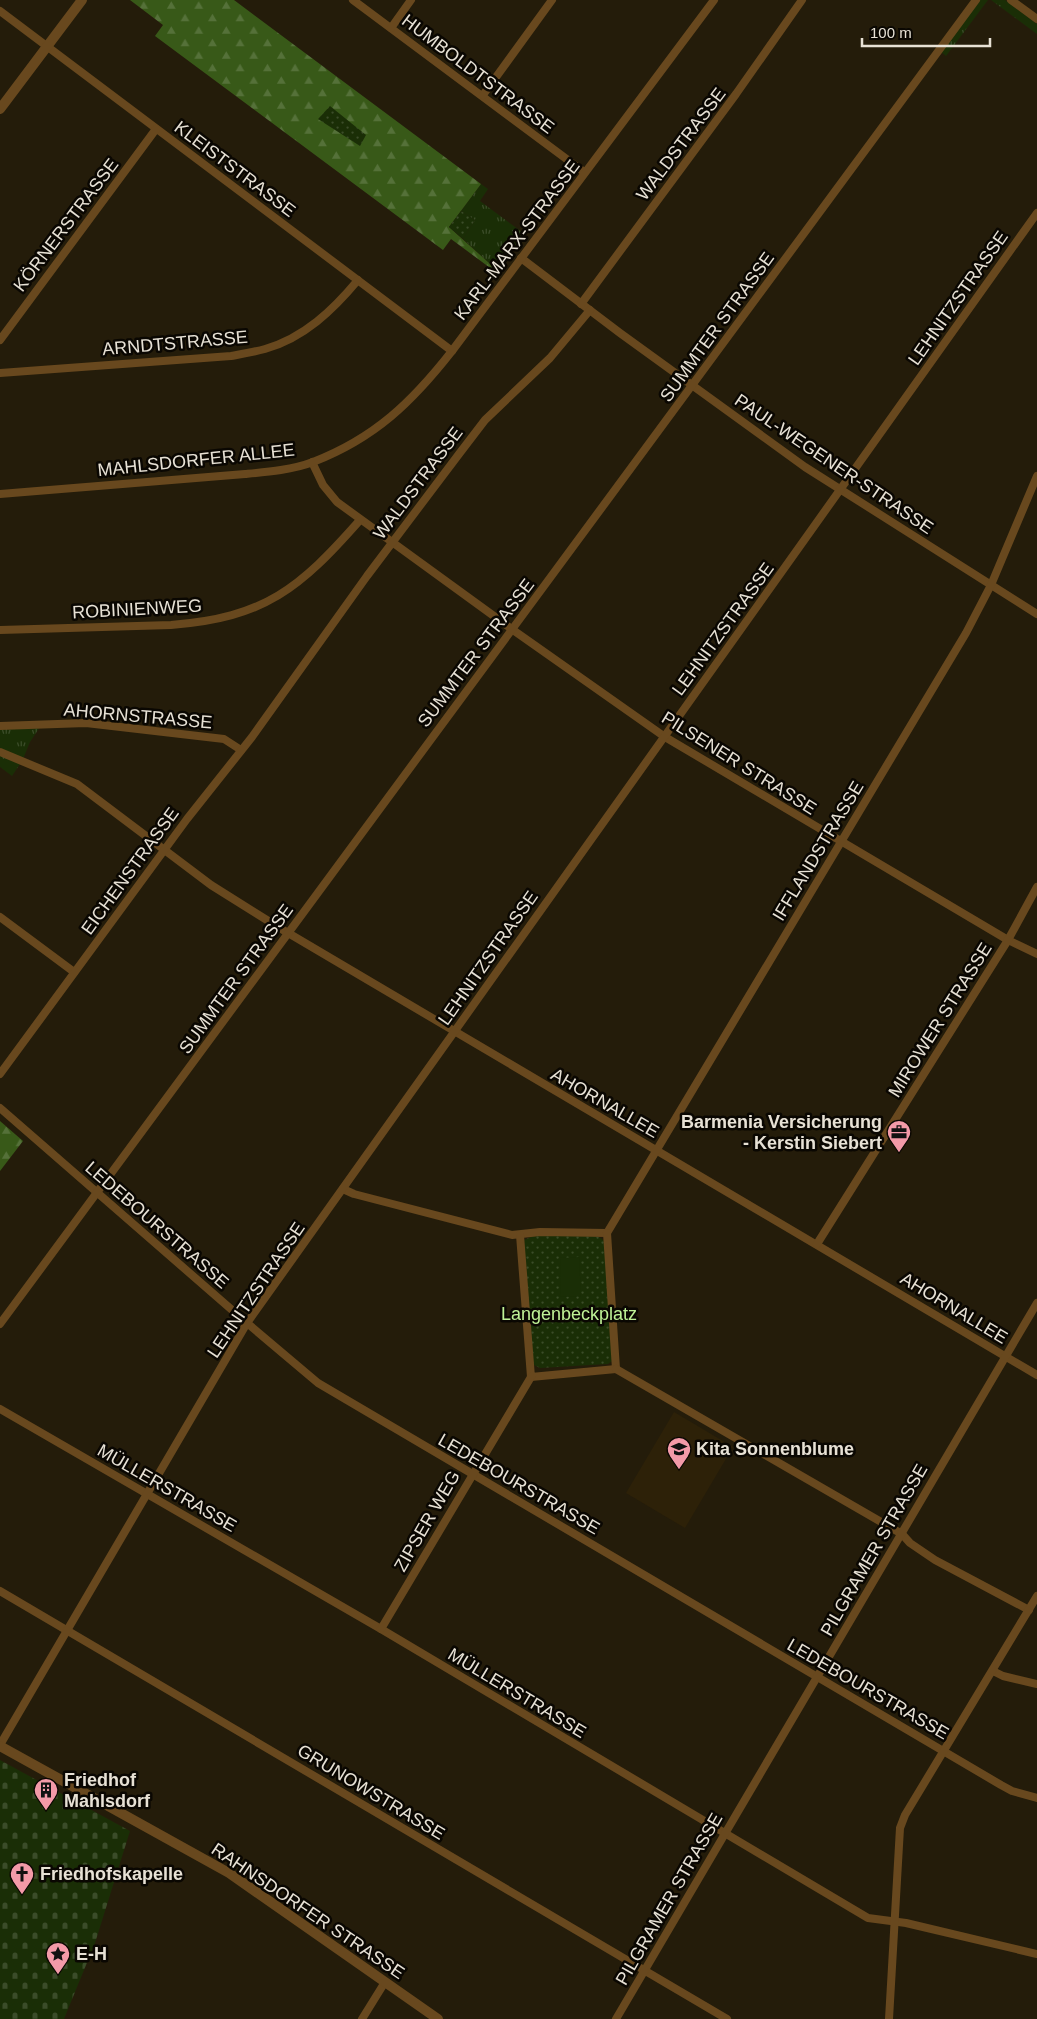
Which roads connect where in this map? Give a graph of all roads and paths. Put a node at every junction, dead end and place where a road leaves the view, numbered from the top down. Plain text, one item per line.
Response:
1 (82, 0) edge
2 (353, 0) edge
3 (411, 0) edge
4 (552, 0) edge
5 (714, 0) edge
6 (802, 0) edge
7 (976, 0) edge
8 (1011, 0) edge
9 (0, 11) edge
10 (1037, 19) edge
11 (391, 28) junction
12 (46, 47) junction
13 (482, 95) junction
14 (0, 109) edge
15 (156, 129) junction
16 (584, 172) junction
17 (1037, 213) edge
18 (521, 258) junction
19 (358, 280) junction
20 (581, 304) junction
21 (590, 310) junction
22 (0, 340) edge
23 (452, 351) junction
24 (0, 373) edge
25 (692, 386) junction
26 (312, 462) junction
27 (1037, 476) edge
28 (839, 489) junction
29 (0, 494) edge
30 (360, 520) junction
31 (392, 544) junction
32 (439, 576) joint
33 (991, 585) junction
34 (1037, 614) edge
35 (0, 630) edge
36 (513, 630) junction
37 (288, 689) joint
38 (0, 726) edge
39 (665, 737) junction
40 (241, 750) junction
41 (0, 752) edge
42 (840, 842) junction
43 (164, 850) junction
44 (1037, 887) edge
45 (0, 917) edge
46 (288, 933) junction
47 (1008, 940) junction
48 (1037, 954) edge
49 (74, 972) junction
50 (454, 1032) junction
51 (0, 1074) edge
52 (0, 1108) edge
53 (657, 1150) junction
54 (343, 1189) junction
55 (98, 1193) junction
56 (607, 1233) junction
57 (520, 1235) junction
58 (817, 1244) junction
59 (1037, 1303) edge
60 (247, 1323) junction
61 (0, 1324) edge
62 (1006, 1357) junction
63 (616, 1369) junction
64 (1037, 1375) edge
65 (532, 1376) junction
66 (0, 1409) edge
67 (472, 1474) junction
68 (148, 1494) junction
69 (902, 1534) junction
70 (0, 1591) edge
71 (1037, 1596) edge
72 (1029, 1610) junction
73 (381, 1629) junction
74 (67, 1630) junction
75 (993, 1671) junction
76 (818, 1677) junction
77 (1037, 1684) edge
78 (0, 1745) edge
79 (944, 1751) junction
80 (1037, 1798) edge
81 (724, 1834) junction
82 (894, 1922) junction
83 (1037, 1954) edge
84 (644, 1971) junction
85 (385, 1982) junction
86 (362, 2019) edge
87 (438, 2019) edge
88 (616, 2019) edge
89 (727, 2019) edge
90 (889, 2019) edge

1 - 12 street
2 - 11 street, HUMBOLDTSTRASSE
3 - 11 street
4 - 13 street
5 - 16 street, KARL-MARX-STRASSE
6 - 20 street, WALDSTRASSE
7 - 25 street, SUMMTER STRASSE
8 - 10 street
9 - 12 street, KLEISTSTRASSE
11 - 13 street, HUMBOLDTSTRASSE
12 - 14 street
12 - 15 street, KLEISTSTRASSE
13 - 16 street, HUMBOLDTSTRASSE
15 - 19 street, KLEISTSTRASSE
15 - 22 street, KÖRNERSTRASSE
16 - 18 street, KARL-MARX-STRASSE
17 - 28 street, LEHNITZSTRASSE
18 - 20 street, PAUL-WEGENER-STRASSE
18 - 23 street, KARL-MARX-STRASSE
19 - 23 street, KLEISTSTRASSE
19 - 24 street, ARNDTSTRASSE
20 - 21 street, PAUL-WEGENER-STRASSE
21 - 25 street, PAUL-WEGENER-STRASSE
21 - 31 street, WALDSTRASSE
23 - 26 street, KARL-MARX-STRASSE
25 - 28 street, PAUL-WEGENER-STRASSE
25 - 36 street, SUMMTER STRASSE
26 - 29 street, MAHLSDORFER ALLEE
26 - 30 street, MAHLSDORFER ALLEE
27 - 33 street, IFFLANDSTRASSE
28 - 33 street, PAUL-WEGENER-STRASSE
28 - 39 street, LEHNITZSTRASSE
30 - 31 street, MAHLSDORFER ALLEE
30 - 35 street, ROBINIENWEG
31 - 32 street, MAHLSDORFER ALLEE
31 - 37 street, WALDSTRASSE
32 - 36 street, PILSENER STRASSE
33 - 34 street, PAUL-WEGENER-STRASSE
33 - 42 street, IFFLANDSTRASSE
36 - 39 street, PILSENER STRASSE
36 - 46 street, SUMMTER STRASSE
37 - 40 street, EICHENSTRASSE
38 - 40 street, AHORNSTRASSE
39 - 42 street, PILSENER STRASSE
39 - 50 street, LEHNITZSTRASSE
40 - 43 street, EICHENSTRASSE
41 - 43 street, AHORNALLEE
42 - 47 street, PILSENER STRASSE
42 - 53 street, IFFLANDSTRASSE
43 - 46 street, AHORNALLEE
43 - 49 street, EICHENSTRASSE
44 - 47 street, MIROWER STRASSE
45 - 49 street
46 - 50 street, AHORNALLEE
46 - 55 street, SUMMTER STRASSE
47 - 48 street, PILSENER STRASSE
47 - 58 street, MIROWER STRASSE
49 - 51 street, EICHENSTRASSE
50 - 53 street, AHORNALLEE
50 - 54 street, LEHNITZSTRASSE
52 - 55 street, LEDEBOURSTRASSE
53 - 56 street, IFFLANDSTRASSE
53 - 58 street, AHORNALLEE
54 - 57 street
54 - 60 street, LEHNITZSTRASSE
55 - 60 street, LEDEBOURSTRASSE
55 - 61 street, SUMMTER STRASSE
56 - 57 street
56 - 63 street
57 - 65 street
58 - 62 street, AHORNALLEE
59 - 62 street, PILGRAMER STRASSE
60 - 67 street, LEDEBOURSTRASSE
60 - 68 street, LEHNITZSTRASSE
62 - 64 street, AHORNALLEE
62 - 69 street, PILGRAMER STRASSE
63 - 65 street
63 - 69 street
65 - 67 street, ZIPSER WEG
66 - 68 street, MÜLLERSTRASSE
67 - 73 street, ZIPSER WEG
67 - 76 street, LEDEBOURSTRASSE
68 - 73 street, MÜLLERSTRASSE
68 - 74 street, LEHNITZSTRASSE
69 - 72 street
69 - 76 street, PILGRAMER STRASSE
70 - 74 street, GRUNOWSTRASSE
71 - 72 street
72 - 75 street
73 - 81 street, MÜLLERSTRASSE
74 - 78 street, LEHNITZSTRASSE
74 - 84 street, GRUNOWSTRASSE
75 - 77 street
75 - 79 street
76 - 79 street, LEDEBOURSTRASSE
76 - 81 street, PILGRAMER STRASSE
78 - 85 street, RAHNSDORFER STRASSE
79 - 80 street, LEDEBOURSTRASSE
79 - 82 street
81 - 82 street, MÜLLERSTRASSE
81 - 84 street, PILGRAMER STRASSE
82 - 83 street, MÜLLERSTRASSE
82 - 90 street
84 - 88 street, PILGRAMER STRASSE
84 - 89 street, GRUNOWSTRASSE
85 - 86 street
85 - 87 street, RAHNSDORFER STRASSE

